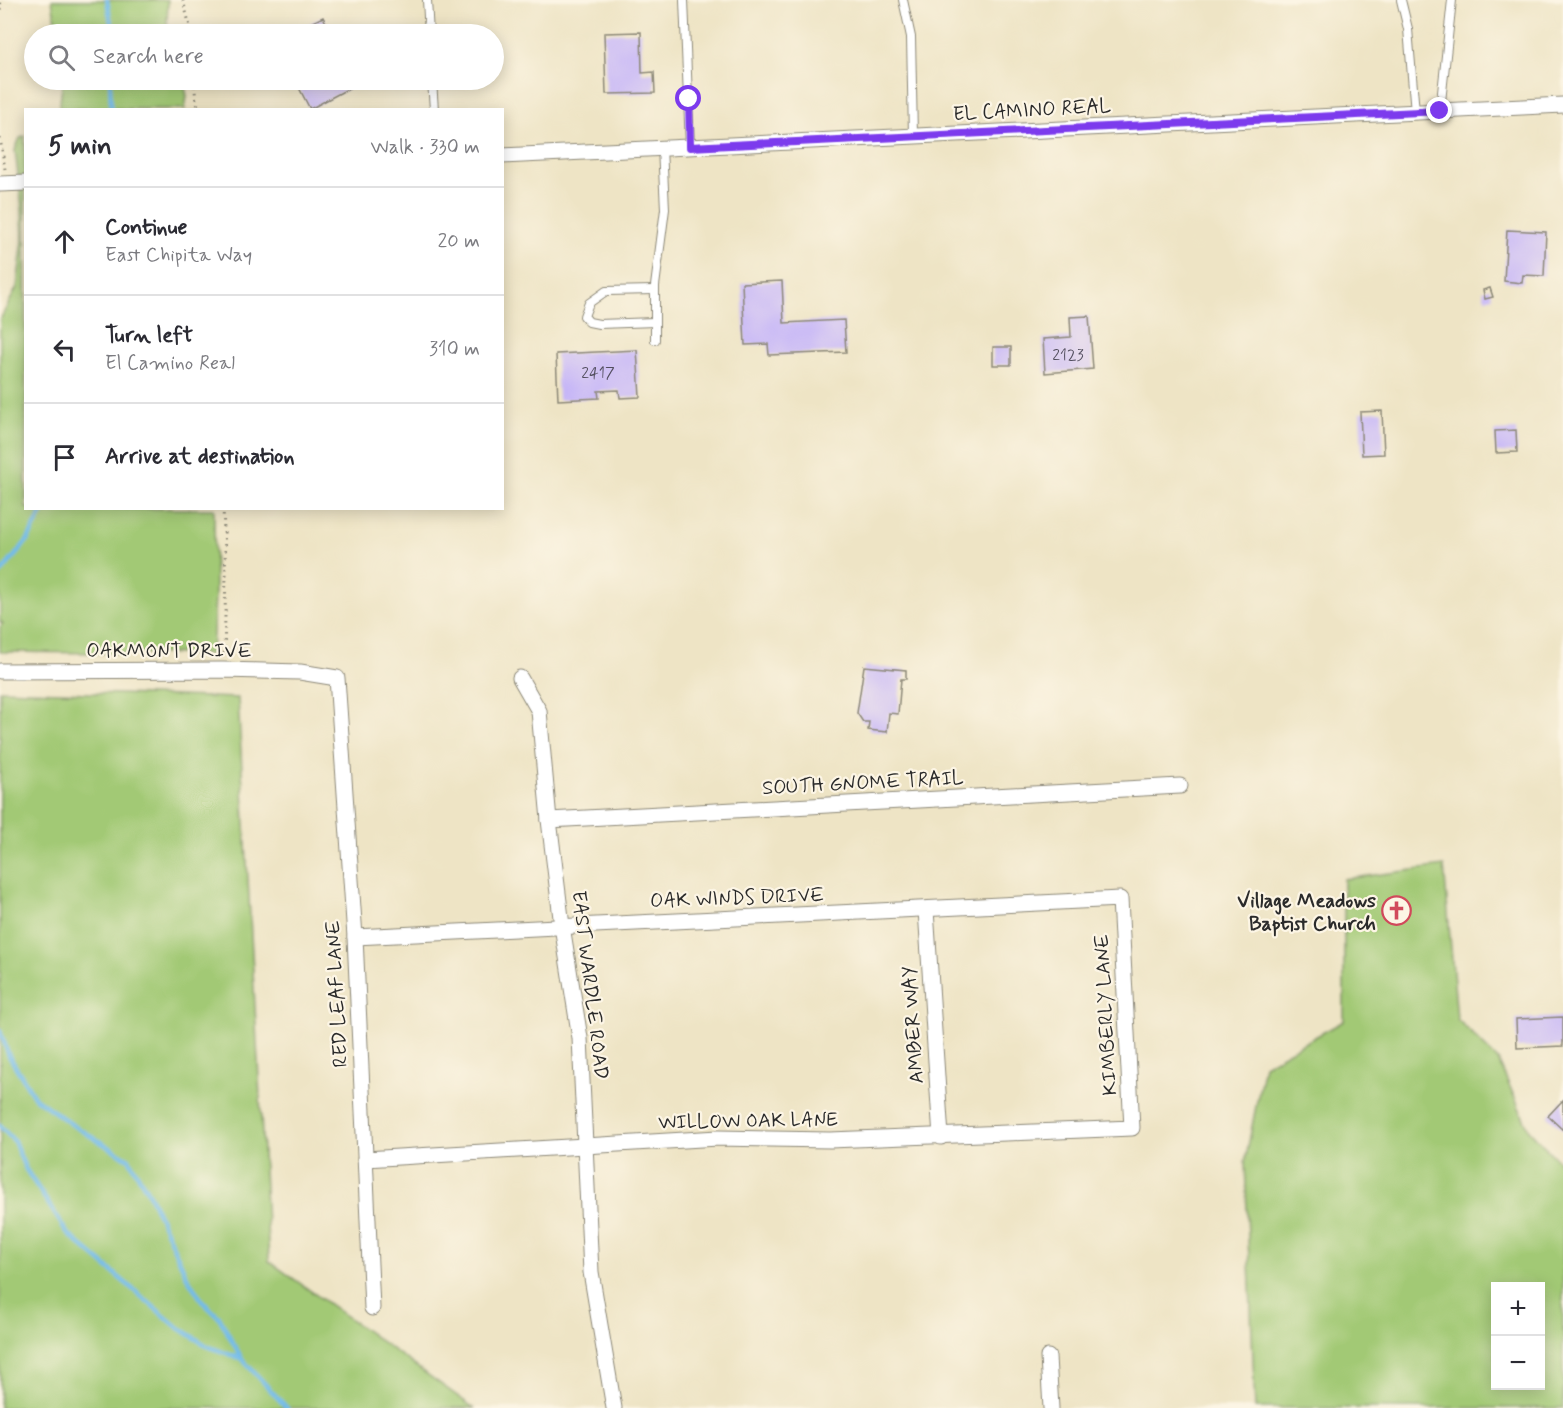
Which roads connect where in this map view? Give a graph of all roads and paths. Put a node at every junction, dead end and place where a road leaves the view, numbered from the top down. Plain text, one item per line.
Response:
1 (1, 0) edge
2 (183, 0) edge
3 (427, 0) edge
4 (684, 0) edge
5 (903, 0) edge
6 (1401, 0) edge
7 (1452, 0) edge
8 (0, 10) edge
9 (189, 24) edge
10 (428, 24) edge
11 (195, 90) edge
12 (433, 90) edge
13 (1563, 105) edge
14 (199, 108) edge
15 (434, 108) edge
16 (1440, 111) junction
17 (1415, 112) junction
18 (913, 136) junction
19 (0, 138) edge
20 (690, 147) junction
21 (662, 148) junction
22 (504, 156) edge
23 (24, 183) edge
24 (4, 184) edge
25 (655, 290) junction
26 (655, 322) junction
27 (655, 340) dead end
28 (223, 510) edge
29 (223, 670) junction
30 (0, 671) edge
31 (338, 678) joint
32 (520, 678) dead end
33 (1180, 786) dead end
34 (549, 820) junction
35 (1120, 899) joint
36 (926, 910) junction
37 (562, 926) junction
38 (355, 937) junction
39 (1132, 1128) joint
40 (941, 1137) junction
41 (586, 1146) junction
42 (365, 1159) junction
43 (372, 1308) dead end
44 (1048, 1357) dead end
45 (614, 1408) edge
46 (1051, 1408) edge

1 - 8 path
2 - 9 path
3 - 10 lane
4 - 20 lane
5 - 18 lane
6 - 17 lane
7 - 16 lane
11 - 14 path
12 - 15 lane
13 - 16 street, EL CAMINO REAL
16 - 17 street, EL CAMINO REAL
17 - 18 street, EL CAMINO REAL
18 - 20 street, EL CAMINO REAL
19 - 24 path
20 - 21 street, EL CAMINO REAL
21 - 22 street, EL CAMINO REAL
21 - 25 lane
23 - 24 street
25 - 26 lane
25 - 26 lane
26 - 27 lane
28 - 29 path
29 - 30 street, OAKMONT DRIVE
29 - 31 street, OAKMONT DRIVE
31 - 38 street, RED LEAF LANE
32 - 34 street, EAST WARDLE ROAD
33 - 34 street, SOUTH GNOME TRAIL
34 - 37 street, EAST WARDLE ROAD
35 - 36 street, OAK WINDS DRIVE
35 - 39 street, KIMBERLY LANE
36 - 37 street, OAK WINDS DRIVE
36 - 40 street, AMBER WAY
37 - 38 street, OAK WINDS DRIVE
37 - 41 street, EAST WARDLE ROAD
38 - 42 street, RED LEAF LANE
39 - 40 street, WILLOW OAK LANE
40 - 41 street, WILLOW OAK LANE
41 - 42 street, WILLOW OAK LANE
41 - 45 street, EAST WARDLE ROAD
42 - 43 street, RED LEAF LANE
44 - 46 street

